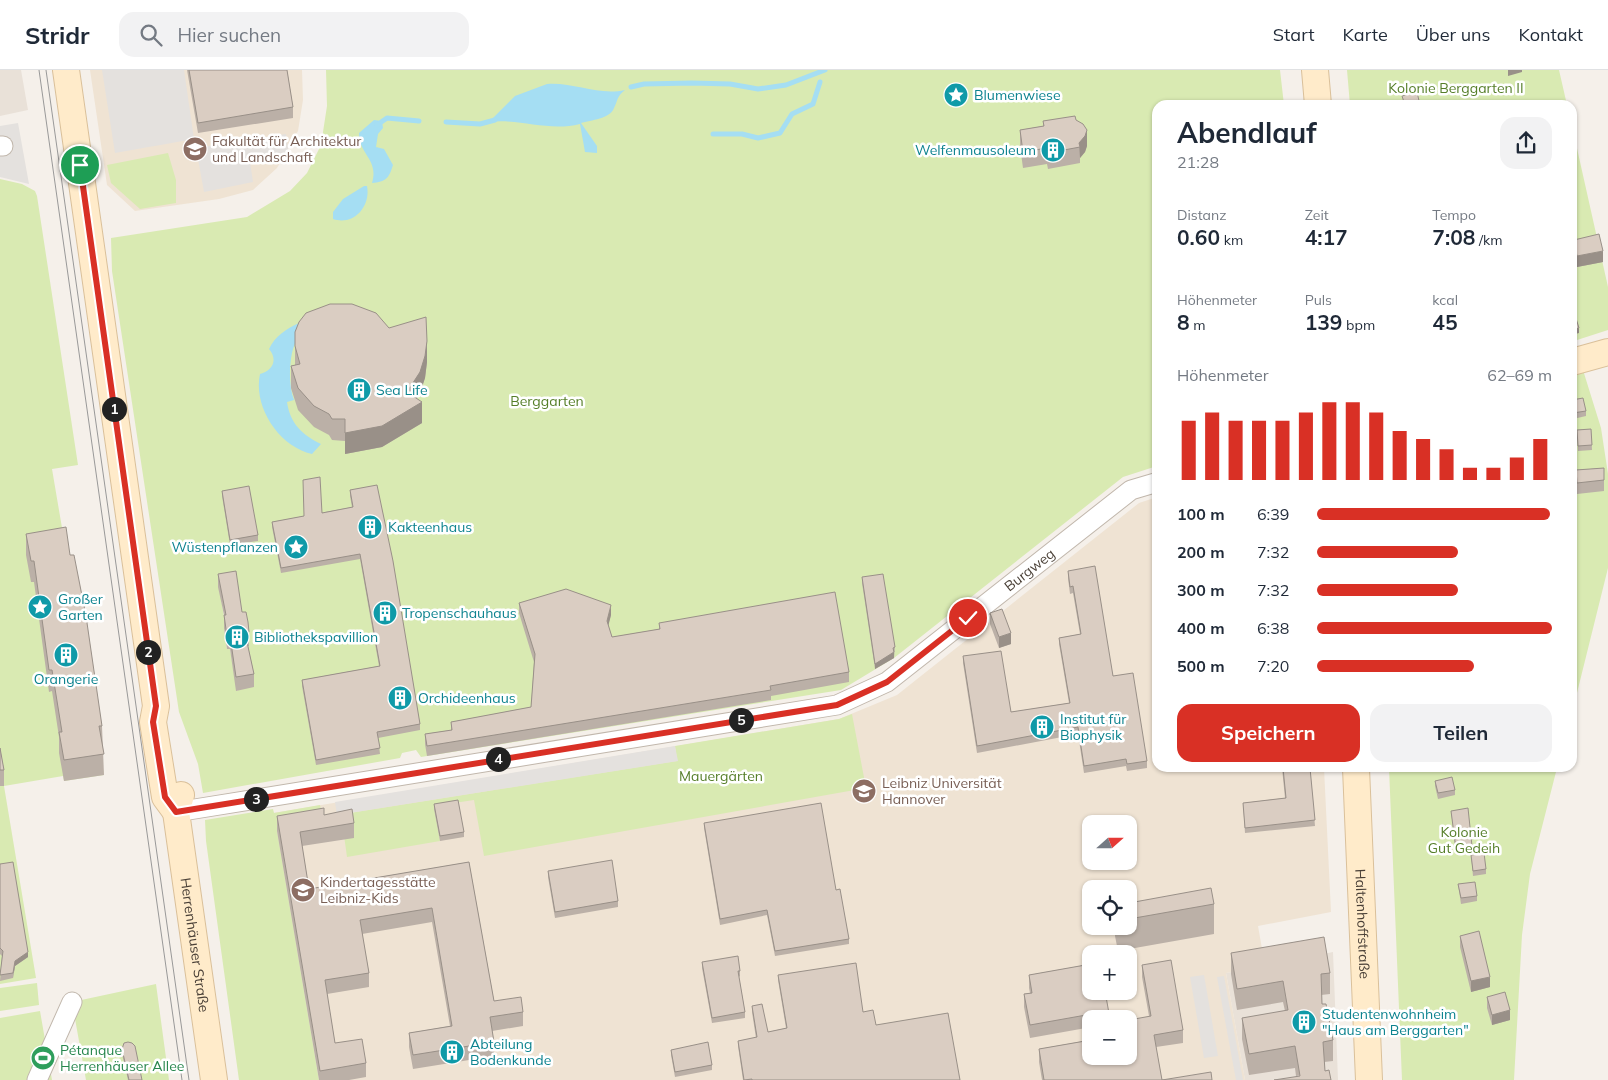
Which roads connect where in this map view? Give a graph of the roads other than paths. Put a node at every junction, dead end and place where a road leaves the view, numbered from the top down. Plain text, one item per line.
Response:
1 (66, 70) edge
2 (1315, 70) edge
3 (1318, 100) edge
4 (1608, 352) edge
5 (1577, 361) edge
6 (1152, 484) edge
7 (1356, 772) edge
8 (176, 812) junction
9 (72, 1002) dead end
10 (37, 1080) edge
11 (214, 1080) edge
12 (1369, 1080) edge

1 - 8 street, Herrenhäuser Straße
2 - 3 street
4 - 5 street
6 - 8 street, Burgweg
7 - 12 street, Haltenhoffstraße
8 - 11 street, Herrenhäuser Straße
9 - 10 street

